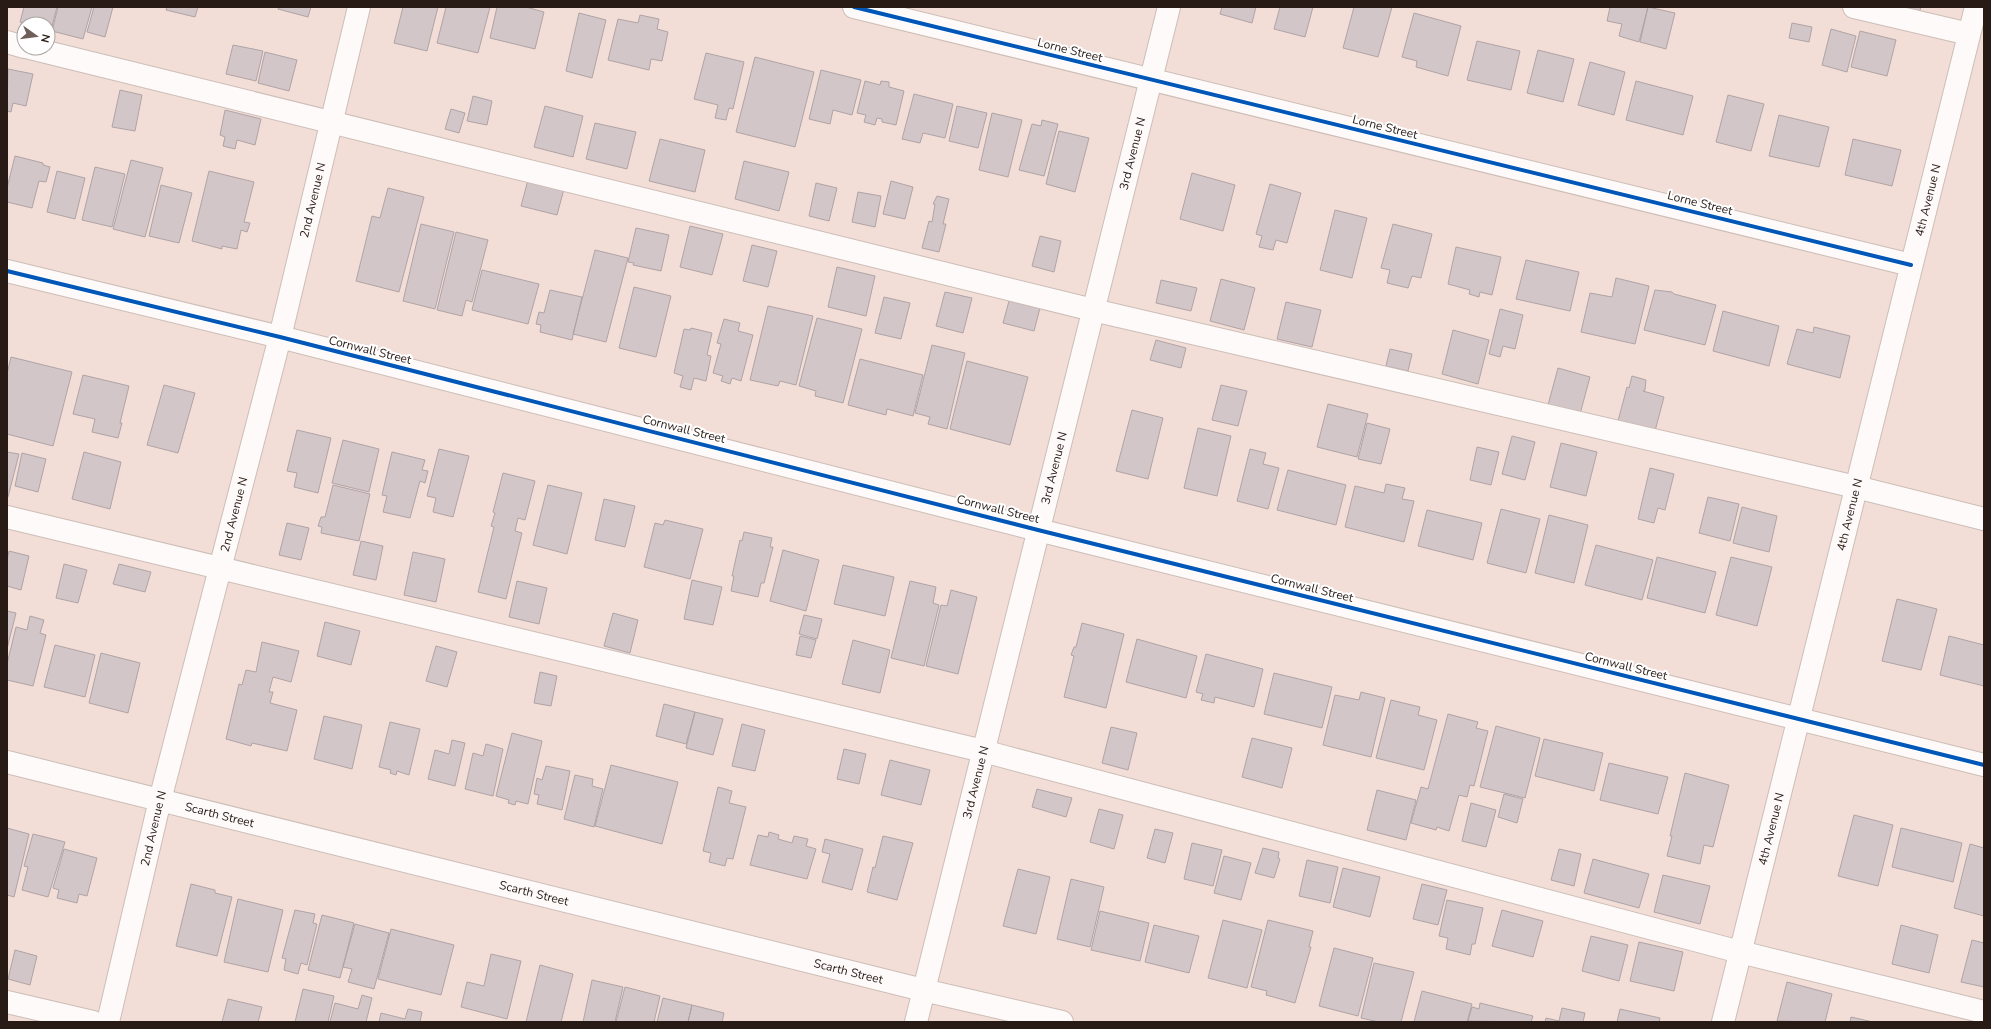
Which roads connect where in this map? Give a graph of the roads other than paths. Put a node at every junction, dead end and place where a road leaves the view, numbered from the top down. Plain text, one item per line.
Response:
1 (359, 7) edge
2 (854, 7) edge
3 (1169, 7) edge
4 (1854, 7) edge
5 (1976, 7) edge
6 (1969, 34) junction
7 (56, 55) edge
8 (1150, 80) junction
9 (332, 124) junction
10 (1911, 265) junction
11 (7, 271) edge
12 (1093, 310) junction
13 (280, 337) junction
14 (1856, 486) junction
15 (7, 517) edge
16 (1984, 519) edge
17 (1038, 530) junction
18 (221, 568) junction
19 (1798, 719) junction
20 (983, 751) junction
21 (7, 762) edge
22 (1984, 765) edge
23 (160, 800) junction
24 (1740, 952) junction
25 (924, 990) junction
26 (7, 1002) edge
27 (1984, 1012) edge
28 (93, 1022) edge
29 (108, 1022) edge
30 (916, 1022) edge
31 (1062, 1022) edge
32 (1723, 1022) edge

1 - 9 street, 2nd Avenue N
2 - 8 street, Lorne Street
3 - 8 street, 3rd Avenue N
4 - 6 street
5 - 6 street, 4th Avenue N
6 - 10 street, 4th Avenue N
7 - 9 street
8 - 10 street, Lorne Street
8 - 12 street, 3rd Avenue N
9 - 12 street
9 - 13 street, 2nd Avenue N
10 - 14 street, 4th Avenue N
11 - 13 street, Cornwall Street
12 - 14 street
12 - 17 street, 3rd Avenue N
13 - 17 street, Cornwall Street
13 - 18 street, 2nd Avenue N
14 - 16 street
14 - 19 street, 4th Avenue N
15 - 18 street
17 - 19 street, Cornwall Street
17 - 20 street, 3rd Avenue N
18 - 20 street
18 - 23 street, 2nd Avenue N
19 - 22 street, Cornwall Street
19 - 24 street, 4th Avenue N
20 - 24 street
20 - 25 street, 3rd Avenue N
21 - 23 street, Scarth Street
23 - 25 street, Scarth Street
23 - 29 street, 2nd Avenue N
24 - 27 street
24 - 32 street, 4th Avenue N
25 - 30 street, 3rd Avenue N
25 - 31 street, Scarth Street
26 - 28 street

